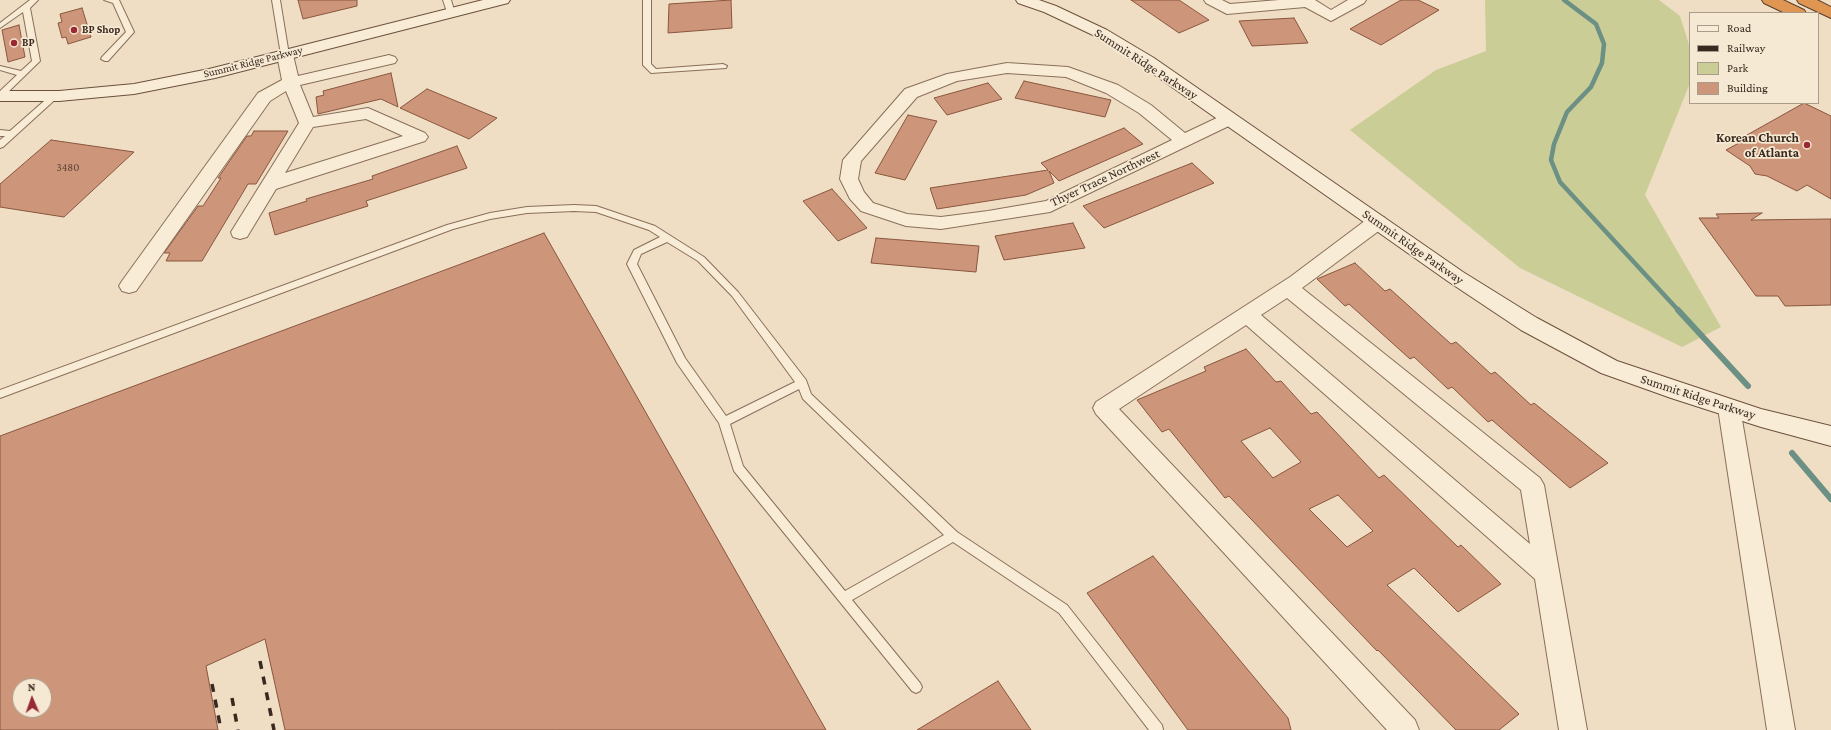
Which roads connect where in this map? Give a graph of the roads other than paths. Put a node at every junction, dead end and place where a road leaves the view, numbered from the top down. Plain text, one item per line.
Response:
1 (34, 0) edge
2 (108, 0) edge
3 (276, 0) edge
4 (502, 0) edge
5 (647, 0) edge
6 (1024, 0) edge
7 (1211, 0) edge
8 (1359, 0) edge
9 (1770, 0) edge
10 (1805, 0) edge
11 (1308, 1) edge
12 (449, 6) edge
13 (26, 7) junction
14 (1796, 12) edge
15 (1831, 13) edge
16 (1819, 22) edge
17 (0, 26) edge
18 (1831, 28) edge
19 (285, 54) junction
20 (105, 59) dead end
21 (389, 60) dead end
22 (723, 66) dead end
23 (0, 68) edge
24 (22, 74) junction
25 (291, 82) junction
26 (0, 95) edge
27 (55, 96) junction
28 (1229, 118) junction
29 (307, 123) junction
30 (0, 133) edge
31 (12, 134) junction
32 (1184, 141) junction
33 (0, 145) edge
34 (268, 185) junction
35 (1377, 222) junction
36 (240, 232) dead end
37 (667, 238) junction
38 (129, 286) dead end
39 (1288, 288) junction
40 (1246, 315) junction
41 (802, 383) junction
42 (0, 394) edge
43 (1729, 408) junction
44 (724, 422) junction
45 (1831, 436) edge
46 (953, 536) junction
47 (1547, 574) junction
48 (844, 598) junction
49 (916, 687) dead end
50 (1157, 730) edge
51 (1405, 730) edge
52 (1573, 730) edge
53 (1781, 730) edge

1 - 13 lane
2 - 20 lane
3 - 19 lane
4 - 12 street, Summit Ridge Parkway
5 - 22 lane
6 - 28 street, Summit Ridge Parkway
7 - 11 street
8 - 11 street
9 - 14 highway
10 - 15 highway
12 - 19 street, Summit Ridge Parkway
13 - 17 lane
13 - 24 lane
16 - 18 highway
19 - 25 street
19 - 27 street, Summit Ridge Parkway
21 - 25 street
23 - 24 lane
24 - 26 lane
25 - 29 street
25 - 38 street
26 - 27 street, Summit Ridge Parkway
27 - 31 lane
28 - 32 street, Thyer Trace Northwest
28 - 35 street, Summit Ridge Parkway
29 - 34 street
29 - 34 street
30 - 31 lane
31 - 33 lane
32 - 32 street, Thyer Trace Northwest
34 - 36 street
35 - 39 street
35 - 43 street, Summit Ridge Parkway
37 - 41 lane
37 - 42 lane
37 - 44 lane
39 - 40 street
39 - 47 street
40 - 47 street
40 - 51 street
41 - 44 lane
41 - 46 lane
43 - 45 street, Summit Ridge Parkway
43 - 53 street
44 - 48 lane
46 - 48 lane
46 - 50 lane
47 - 52 street
48 - 49 lane

